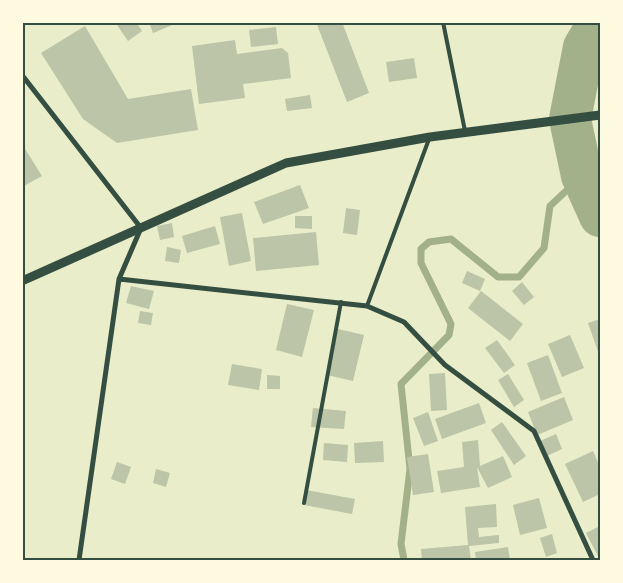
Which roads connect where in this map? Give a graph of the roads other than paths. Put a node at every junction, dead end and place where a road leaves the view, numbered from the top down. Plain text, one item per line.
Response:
1 (442, 22) edge
2 (22, 75) edge
3 (600, 115) edge
4 (465, 133) junction
5 (430, 137) junction
6 (140, 228) junction
7 (120, 279) junction
8 (22, 281) edge
9 (341, 302) junction
10 (367, 306) junction
11 (304, 503) dead end
12 (79, 560) edge
13 (593, 560) edge

1 - 4 lane
2 - 6 street
3 - 4 street
4 - 5 street
5 - 6 street
5 - 10 lane
6 - 7 street
6 - 8 street
7 - 9 street
7 - 12 street
9 - 10 street
9 - 11 lane
10 - 13 street

